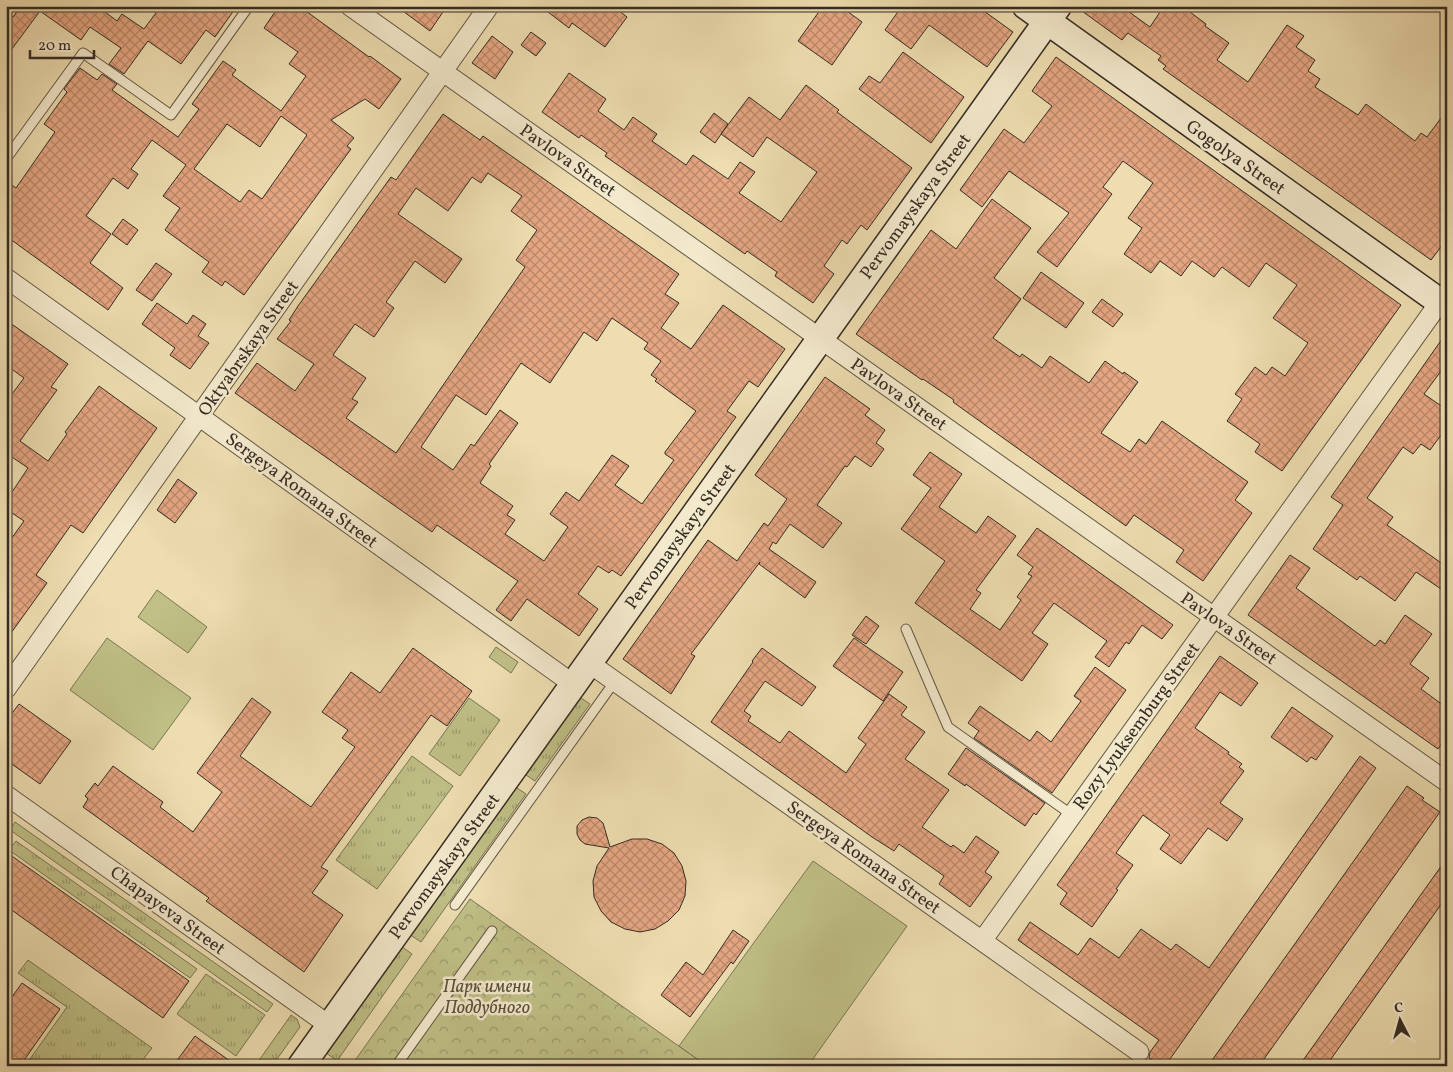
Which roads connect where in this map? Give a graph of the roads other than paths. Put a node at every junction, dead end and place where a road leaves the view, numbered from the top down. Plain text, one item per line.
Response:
1 (249, 6) edge
2 (350, 6) edge
3 (489, 6) edge
4 (1026, 6) edge
5 (1053, 14) edge
6 (442, 72) junction
7 (6, 159) edge
8 (6, 278) edge
9 (1444, 300) edge
10 (820, 339) junction
11 (199, 416) junction
12 (1214, 617) junction
13 (906, 629) dead end
14 (588, 663) junction
15 (614, 682) junction
16 (574, 684) junction
17 (6, 689) edge
18 (1447, 782) edge
19 (6, 795) edge
20 (1072, 815) junction
21 (455, 905) dead end
22 (492, 931) dead end
23 (982, 940) junction
24 (330, 1026) junction
25 (1139, 1052) dead end
26 (301, 1066) edge
27 (396, 1066) edge

1 - 7 lane
2 - 6 street, Pavlova Street
3 - 6 street, Oktyabrskaya Street
4 - 5 street, Gogolya Street
5 - 9 street, Gogolya Street
5 - 10 street, Pervomayskaya Street
6 - 10 street, Pavlova Street
6 - 11 street, Oktyabrskaya Street
8 - 11 street, Sergeya Romana Street
9 - 12 street, Rozy Lyuksemburg Street
10 - 12 street, Pavlova Street
10 - 14 street, Pervomayskaya Street
11 - 16 street, Sergeya Romana Street
11 - 17 street, Oktyabrskaya Street
12 - 18 street, Pavlova Street
12 - 20 street, Rozy Lyuksemburg Street
13 - 20 lane
14 - 15 street, Sergeya Romana Street
14 - 16 street, Pervomayskaya Street
15 - 21 lane
15 - 23 street, Sergeya Romana Street
16 - 24 street, Pervomayskaya Street
19 - 24 street, Chapayeva Street
20 - 23 street, Rozy Lyuksemburg Street
22 - 27 lane
23 - 25 street, Sergeya Romana Street
24 - 26 street, Pervomayskaya Street

